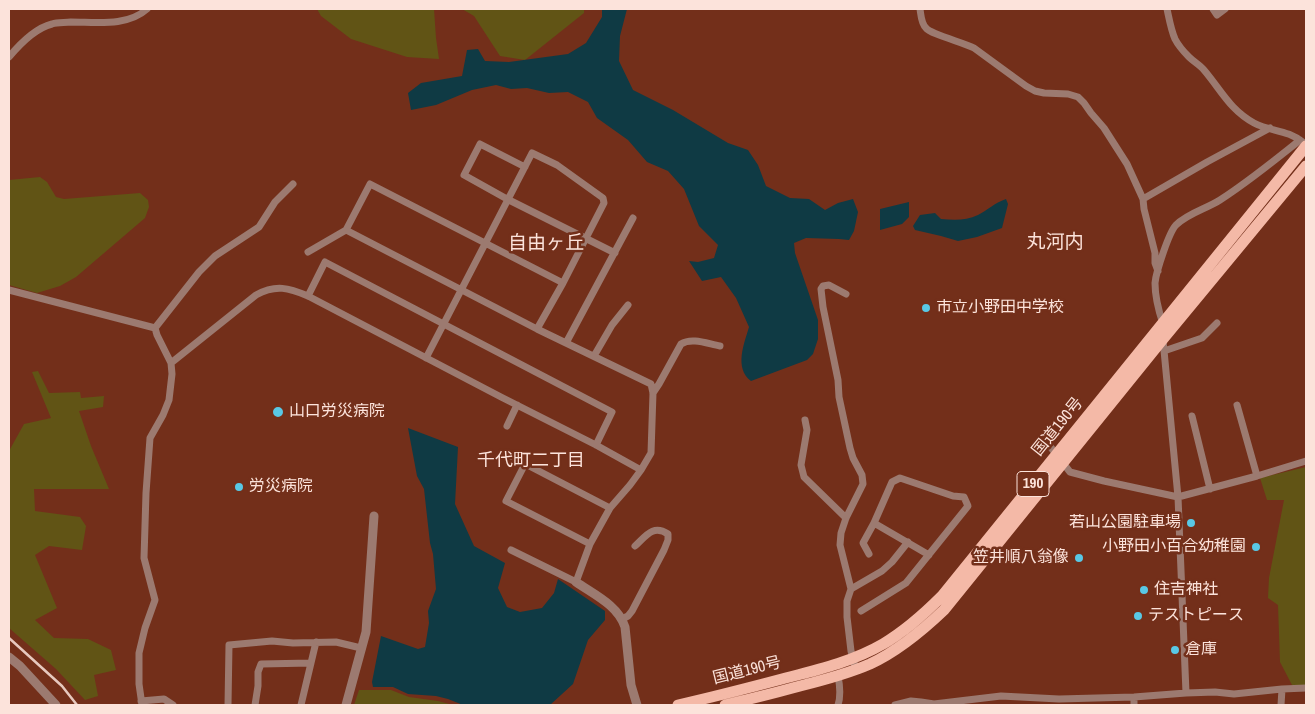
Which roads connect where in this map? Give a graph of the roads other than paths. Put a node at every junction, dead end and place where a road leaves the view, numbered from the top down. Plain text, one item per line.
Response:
1 (147, 9) edge
2 (920, 9) edge
3 (1167, 9) edge
4 (1212, 9) edge
5 (1225, 9) edge
6 (9, 57) edge
7 (1270, 128) junction
8 (1304, 144) edge
9 (1306, 166) edge
10 (525, 167) junction
11 (292, 184) dead end
12 (1144, 198) junction
13 (507, 199) junction
14 (633, 218) dead end
15 (346, 230) junction
16 (585, 238) junction
17 (484, 244) junction
18 (308, 252) dead end
19 (615, 253) junction
20 (1158, 271) junction
21 (563, 283) junction
22 (461, 289) junction
23 (9, 290) edge
24 (846, 294) dead end
25 (308, 296) junction
26 (628, 305) dead end
27 (443, 323) junction
28 (1217, 323) dead end
29 (1163, 324) junction
30 (156, 328) junction
31 (537, 329) junction
32 (566, 343) junction
33 (1164, 345) junction
34 (720, 346) dead end
35 (594, 356) junction
36 (426, 358) junction
37 (171, 363) junction
38 (653, 393) junction
39 (518, 405) junction
40 (1237, 406) dead end
41 (1192, 416) dead end
42 (805, 420) dead end
43 (507, 426) dead end
44 (596, 445) junction
45 (1049, 446) dead end
46 (510, 456) dead end
47 (1306, 461) edge
48 (525, 464) junction
49 (641, 470) junction
50 (1256, 476) junction
51 (1210, 489) junction
52 (1178, 497) junction
53 (610, 508) junction
54 (374, 516) dead end
55 (846, 518) junction
56 (874, 523) junction
57 (908, 542) junction
58 (590, 544) junction
59 (635, 546) dead end
60 (511, 550) dead end
61 (868, 554) dead end
62 (929, 555) junction
63 (576, 582) junction
64 (851, 589) junction
65 (861, 611) dead end
66 (622, 619) junction
67 (316, 642) junction
68 (361, 648) junction
69 (9, 658) edge
70 (311, 663) junction
71 (854, 664) junction
72 (838, 676) junction
73 (1306, 688) edge
74 (1282, 689) junction
75 (1186, 693) junction
76 (1134, 696) junction
77 (141, 703) edge
78 (56, 705) edge
79 (173, 705) edge
80 (228, 705) edge
81 (255, 705) edge
82 (301, 705) edge
83 (346, 705) edge
84 (637, 705) edge
85 (678, 705) edge
86 (726, 705) edge
87 (838, 705) edge
88 (895, 705) edge
89 (1134, 705) edge
90 (1282, 705) edge

1 - 6 street
2 - 12 street
3 - 7 street
4 - 5 street
7 - 8 street
7 - 12 street
8 - 20 street
8 - 29 highway, 国道190号 / 190
9 - 33 highway, 国道190号 / 190
10 - 13 street
10 - 13 street
10 - 16 street
11 - 30 street
12 - 20 street
13 - 16 street
13 - 17 street
14 - 19 street
15 - 17 street
15 - 18 street
15 - 22 street
16 - 19 street
16 - 21 street
17 - 21 street
17 - 22 street
19 - 32 street
20 - 29 street
21 - 31 street
22 - 27 street
22 - 31 street
23 - 30 street
24 - 55 street
25 - 27 street
25 - 36 street
25 - 37 street
26 - 35 street
27 - 36 street
27 - 44 street
28 - 33 street
29 - 33 street
29 - 71 highway, 国道190号 / 190
30 - 37 street
31 - 32 street
32 - 35 street
33 - 52 street
33 - 71 highway, 国道190号 / 190
34 - 38 street
35 - 38 street
36 - 39 street
37 - 77 street
38 - 49 street
39 - 43 street
39 - 44 street
40 - 50 street
41 - 51 street
42 - 55 street
44 - 49 street
45 - 52 street
46 - 48 street
47 - 50 street
48 - 53 street
48 - 58 street
49 - 53 street
50 - 51 street
51 - 52 street
52 - 75 street
53 - 58 street
54 - 68 street
55 - 64 street
56 - 57 street
56 - 61 street
56 - 62 street
57 - 62 street
57 - 64 street
58 - 63 street
59 - 66 street
60 - 63 street
62 - 65 street
63 - 66 street
64 - 71 street
66 - 84 street
67 - 68 street
67 - 70 street
67 - 80 street
68 - 83 street
69 - 78 street
70 - 81 street
70 - 82 street
71 - 72 highway, 国道190号 / 190
71 - 85 highway, 国道190号 / 190
72 - 86 highway, 国道190号 / 190
72 - 87 street
73 - 74 street
74 - 75 street
74 - 90 street
75 - 76 street
76 - 88 street
76 - 89 street
77 - 79 street

